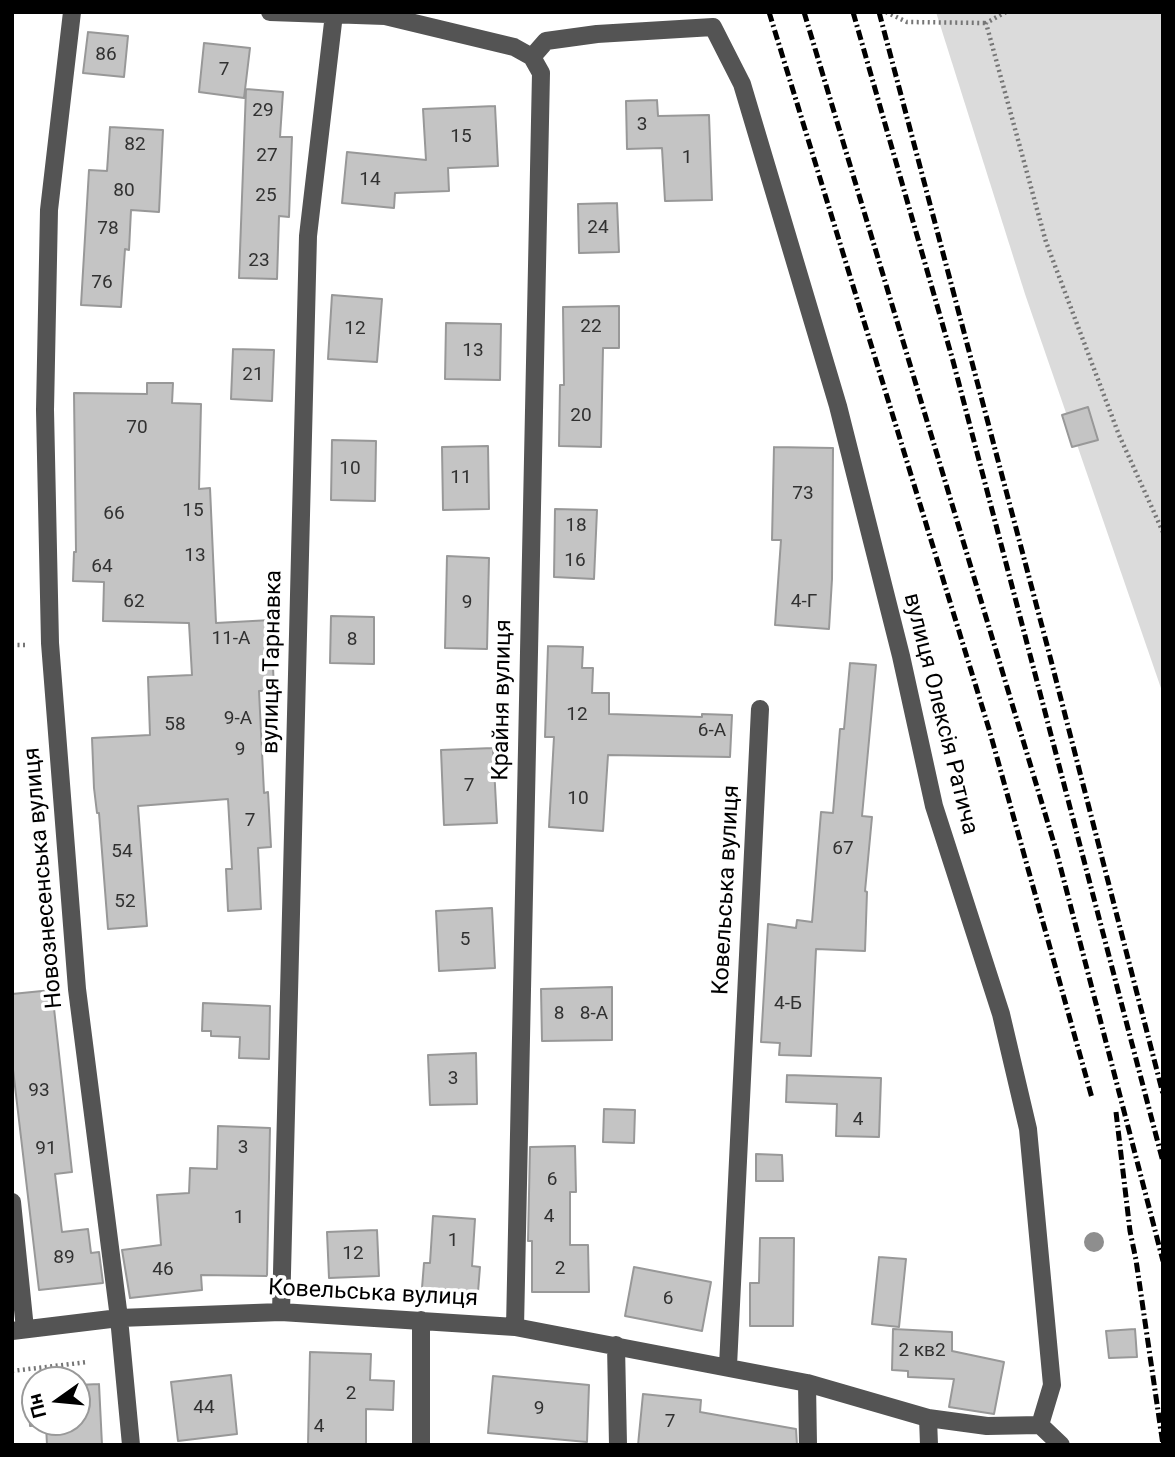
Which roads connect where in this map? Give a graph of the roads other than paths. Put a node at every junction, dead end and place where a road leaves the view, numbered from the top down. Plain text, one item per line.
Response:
1 (72, 12) edge
2 (270, 12) edge
3 (334, 14) junction
4 (386, 14) edge
5 (532, 57) junction
6 (760, 709) dead end
7 (12, 1202) edge
8 (281, 1312) junction
9 (119, 1318) junction
10 (421, 1320) junction
11 (515, 1327) junction
12 (19, 1330) edge
13 (616, 1345) junction
14 (728, 1366) junction
15 (807, 1383) junction
16 (928, 1418) junction
17 (1040, 1425) junction
18 (131, 1445) edge
19 (421, 1445) edge
20 (618, 1445) edge
21 (808, 1445) edge
22 (929, 1445) edge
23 (1061, 1445) edge

1 - 9 street, Новознесенська вулиця
2 - 3 street
3 - 4 street
3 - 8 street, вулиця Тарнавка
4 - 5 street
5 - 11 street, Крайня вулиця
5 - 17 street, вулиця Олексія Ратича
6 - 14 street, Ковельська вулиця
7 - 12 street
8 - 9 street, Ковельська вулиця
8 - 10 street, Ковельська вулиця
9 - 12 street, Ковельська вулиця
9 - 18 street, Новознесенська вулиця
10 - 11 street, Ковельська вулиця
10 - 19 street
11 - 13 street, Ковельська вулиця
13 - 14 street, Ковельська вулиця
13 - 20 street
14 - 15 street, Ковельська вулиця
15 - 16 street, Ковельська вулиця
15 - 21 street
16 - 17 street, Ковельська вулиця
16 - 22 street
17 - 23 street

